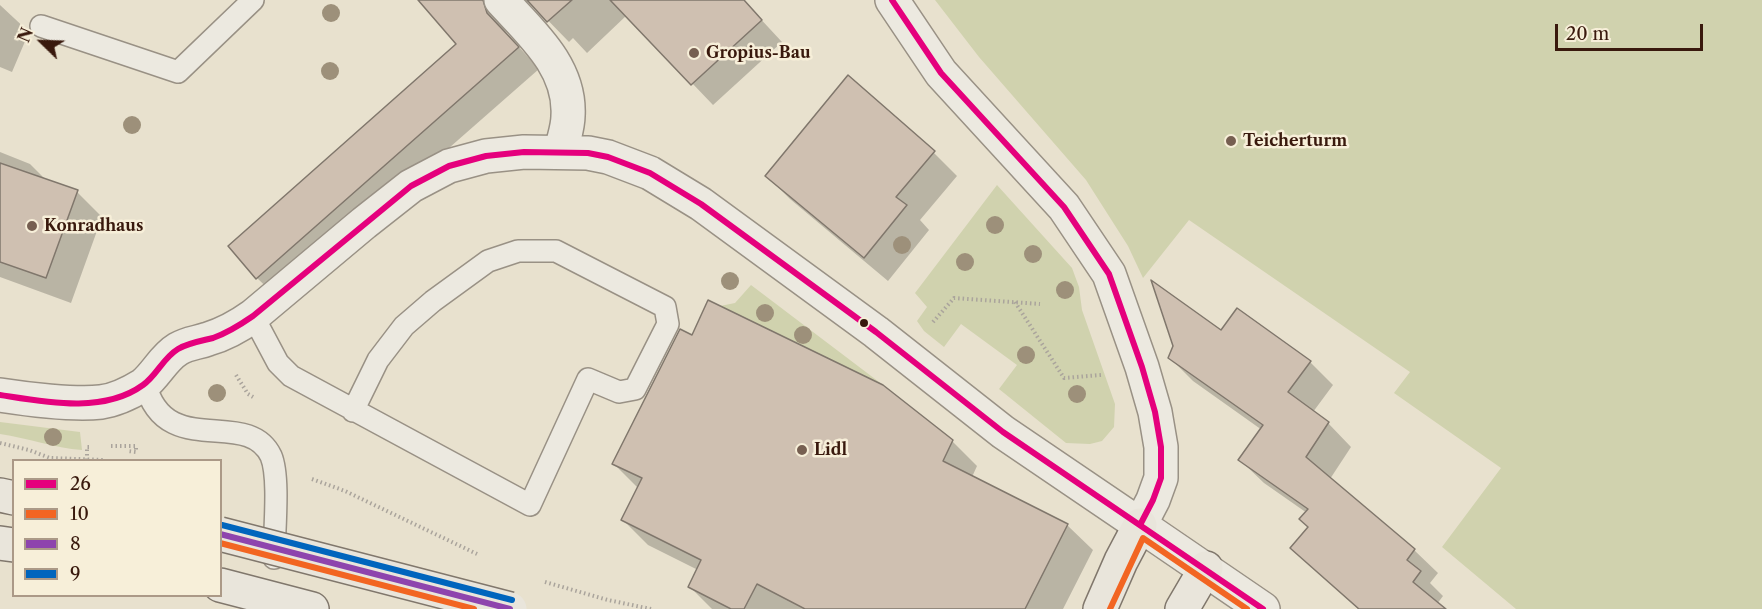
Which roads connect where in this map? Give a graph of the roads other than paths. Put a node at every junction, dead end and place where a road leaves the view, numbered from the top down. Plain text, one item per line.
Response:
1 (253, 0) edge
2 (501, 0) edge
3 (892, 0) edge
4 (41, 26) dead end
5 (561, 152) junction
6 (253, 316) junction
7 (145, 383) junction
8 (0, 395) edge
9 (354, 411) junction
10 (1140, 525) junction
11 (222, 535) edge
12 (273, 564) dead end
13 (1206, 568) junction
14 (222, 586) edge
15 (312, 609) edge
16 (510, 609) edge
17 (1100, 609) edge
18 (1182, 609) edge
19 (1263, 609) edge

1 - 4 lane
2 - 5 street
3 - 10 street
5 - 6 street
5 - 10 street
6 - 7 street
6 - 9 lane
7 - 8 street
7 - 12 lane
9 - 9 lane
10 - 13 street
10 - 17 main road
11 - 16 main road, bridge
13 - 18 main road
13 - 19 street
14 - 15 main road

